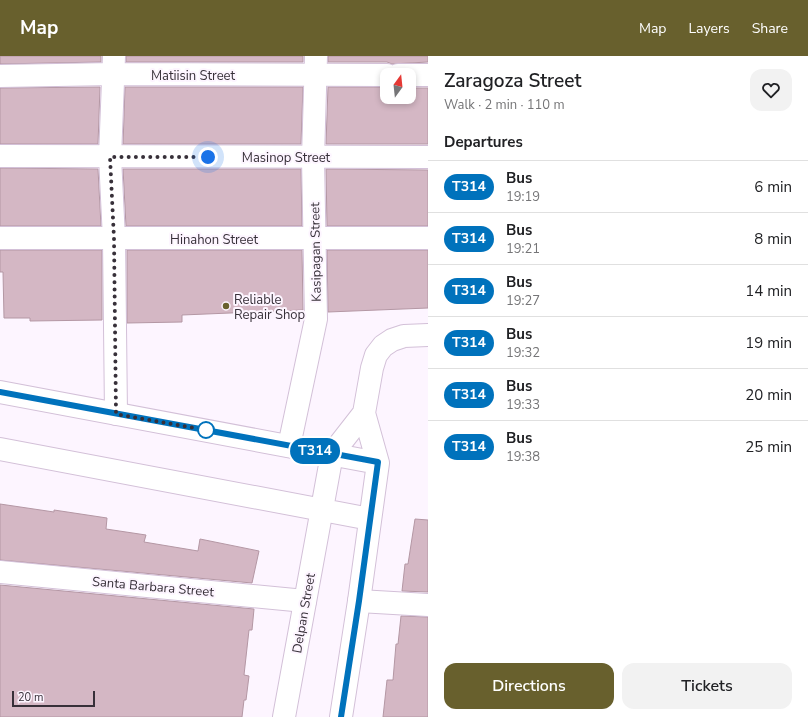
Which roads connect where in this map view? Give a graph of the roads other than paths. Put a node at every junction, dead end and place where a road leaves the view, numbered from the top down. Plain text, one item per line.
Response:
1 (114, 65) edge
2 (316, 66) edge
3 (380, 74) edge
4 (416, 75) edge
5 (428, 75) edge
6 (0, 76) edge
7 (0, 156) edge
8 (110, 157) junction
9 (428, 157) edge
10 (313, 158) junction
11 (0, 238) edge
12 (428, 238) edge
13 (114, 239) junction
14 (315, 239) junction
15 (428, 335) edge
16 (0, 392) edge
17 (364, 413) junction
18 (116, 414) junction
19 (289, 446) junction
20 (0, 449) edge
21 (332, 454) junction
22 (378, 462) junction
23 (322, 510) junction
24 (370, 519) junction
25 (0, 572) edge
26 (305, 601) junction
27 (359, 601) junction
28 (428, 605) edge
29 (284, 717) edge
30 (341, 717) edge

1 - 2 street, Matiisin Street
1 - 6 street, Matiisin Street
1 - 8 street
2 - 3 street, Matiisin Street
2 - 10 street, Kasipagan Street
4 - 5 street
7 - 8 street, Masinop Street
8 - 10 street, Masinop Street
8 - 13 street
9 - 10 street, Masinop Street
10 - 14 street, Kasipagan Street
11 - 13 street, Hinahon Street
12 - 14 street, Hinahon Street
13 - 14 street, Hinahon Street
13 - 18 street
14 - 19 street, Kasipagan Street
15 - 17 street
16 - 18 street
17 - 21 street
17 - 22 street
18 - 19 street
19 - 21 street
20 - 23 street
21 - 22 street
21 - 23 street, Delpan Street
22 - 24 street
23 - 24 street
23 - 26 street, Delpan Street
24 - 27 street
25 - 26 street, Santa Barbara Street
26 - 29 street, Delpan Street
27 - 28 street
27 - 30 street

